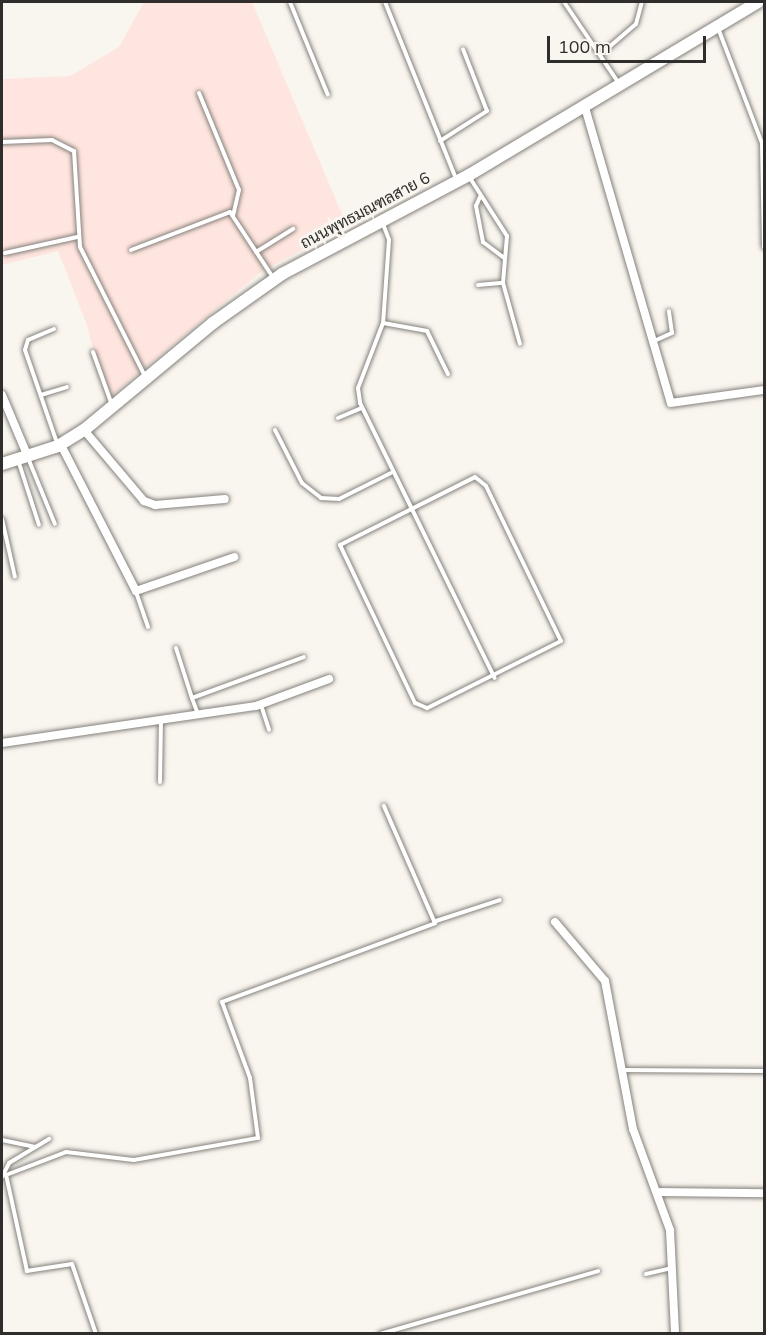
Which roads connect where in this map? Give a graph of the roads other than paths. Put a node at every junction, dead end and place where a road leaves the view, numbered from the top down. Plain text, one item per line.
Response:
1 (290, 2) edge
2 (385, 2) edge
3 (564, 2) edge
4 (642, 2) edge
5 (754, 3) edge
6 (717, 25) junction
7 (464, 49) dead end
8 (601, 54) junction
9 (619, 83) junction
10 (199, 93) dead end
11 (328, 95) dead end
12 (584, 104) junction
13 (440, 141) junction
14 (2, 142) edge
15 (469, 175) junction
16 (457, 181) junction
17 (480, 197) junction
18 (233, 215) junction
19 (381, 220) junction
20 (293, 229) dead end
21 (77, 237) junction
22 (765, 247) edge
23 (131, 250) dead end
24 (256, 252) junction
25 (5, 253) dead end
26 (504, 258) junction
27 (274, 279) junction
28 (503, 283) junction
29 (478, 285) dead end
30 (669, 311) dead end
31 (383, 323) junction
32 (54, 329) dead end
33 (650, 342) junction
34 (520, 344) dead end
35 (93, 352) dead end
36 (448, 374) dead end
37 (148, 381) junction
38 (67, 387) dead end
39 (765, 390) edge
40 (2, 395) edge
41 (41, 395) junction
42 (362, 408) junction
43 (113, 409) junction
44 (338, 418) dead end
45 (89, 427) junction
46 (275, 430) dead end
47 (60, 445) junction
48 (23, 458) junction
49 (2, 464) edge
50 (391, 473) junction
51 (225, 498) dead end
52 (408, 507) junction
53 (2, 519) edge
54 (55, 524) dead end
55 (39, 525) dead end
56 (3, 533) edge
57 (234, 557) dead end
58 (15, 577) dead end
59 (136, 591) junction
60 (148, 627) dead end
61 (176, 648) dead end
62 (304, 657) dead end
63 (495, 678) junction
64 (329, 679) dead end
65 (192, 698) junction
66 (261, 705) junction
67 (198, 714) junction
68 (161, 720) junction
69 (269, 730) dead end
70 (2, 743) edge
71 (160, 782) dead end
72 (384, 806) dead end
73 (500, 900) dead end
74 (436, 921) junction
75 (555, 922) dead end
76 (621, 1070) junction
77 (765, 1071) edge
78 (49, 1139) dead end
79 (2, 1140) edge
80 (34, 1148) junction
81 (4, 1176) edge
82 (660, 1192) junction
83 (765, 1193) edge
84 (670, 1268) junction
85 (598, 1271) dead end
86 (646, 1274) dead end
87 (96, 1334) edge
88 (380, 1334) edge
89 (675, 1334) edge

1 - 11 lane
2 - 13 lane
3 - 8 lane
4 - 8 lane
5 - 6 main road, ถนนพุทธมณฑลสาย 6
6 - 9 main road, ถนนพุทธมณฑลสาย 6
6 - 22 lane
7 - 13 lane
8 - 9 lane
9 - 12 main road, ถนนพุทธมณฑลสาย 6
10 - 18 lane
12 - 15 main road, ถนนพุทธมณฑลสาย 6
12 - 33 street
13 - 16 lane
14 - 21 lane
15 - 16 main road, ถนนพุทธมณฑลสาย 6
15 - 17 lane
16 - 19 main road, ถนนพุทธมณฑลสาย 6
17 - 26 lane
17 - 26 lane
18 - 23 lane
18 - 24 lane
19 - 27 main road, ถนนพุทธมณฑลสาย 6
19 - 31 lane
20 - 24 lane
21 - 25 lane
21 - 37 lane
24 - 27 lane
26 - 28 lane
27 - 37 main road, ถนนพุทธมณฑลสาย 6
28 - 29 lane
28 - 34 lane
30 - 33 lane
31 - 36 lane
31 - 42 lane
32 - 41 lane
33 - 39 street
35 - 43 lane
37 - 43 main road, ถนนพุทธมณฑลสาย 6
38 - 41 lane
40 - 48 street
41 - 47 lane
42 - 44 lane
42 - 50 lane
43 - 45 main road, ถนนพุทธมณฑลสาย 6
45 - 47 main road, ถนนพุทธมณฑลสาย 6
45 - 51 street
46 - 50 lane
47 - 48 main road, ถนนพุทธมณฑลสาย 6
47 - 59 street
48 - 49 main road, ถนนพุทธมณฑลสาย 6
48 - 54 lane
48 - 55 lane
50 - 52 lane
52 - 63 lane
52 - 63 lane
52 - 63 lane
53 - 56 lane
56 - 58 lane
57 - 59 street
59 - 60 lane
61 - 65 lane
62 - 65 lane
64 - 66 street
65 - 67 lane
66 - 67 street
66 - 69 lane
67 - 68 street
68 - 70 street
68 - 71 lane
72 - 74 lane
73 - 74 lane
74 - 81 lane
75 - 76 street
76 - 77 lane
76 - 82 street
78 - 80 lane
79 - 80 lane
80 - 81 lane
81 - 87 lane
82 - 83 street
82 - 84 street
84 - 86 lane
84 - 89 street
85 - 88 lane

